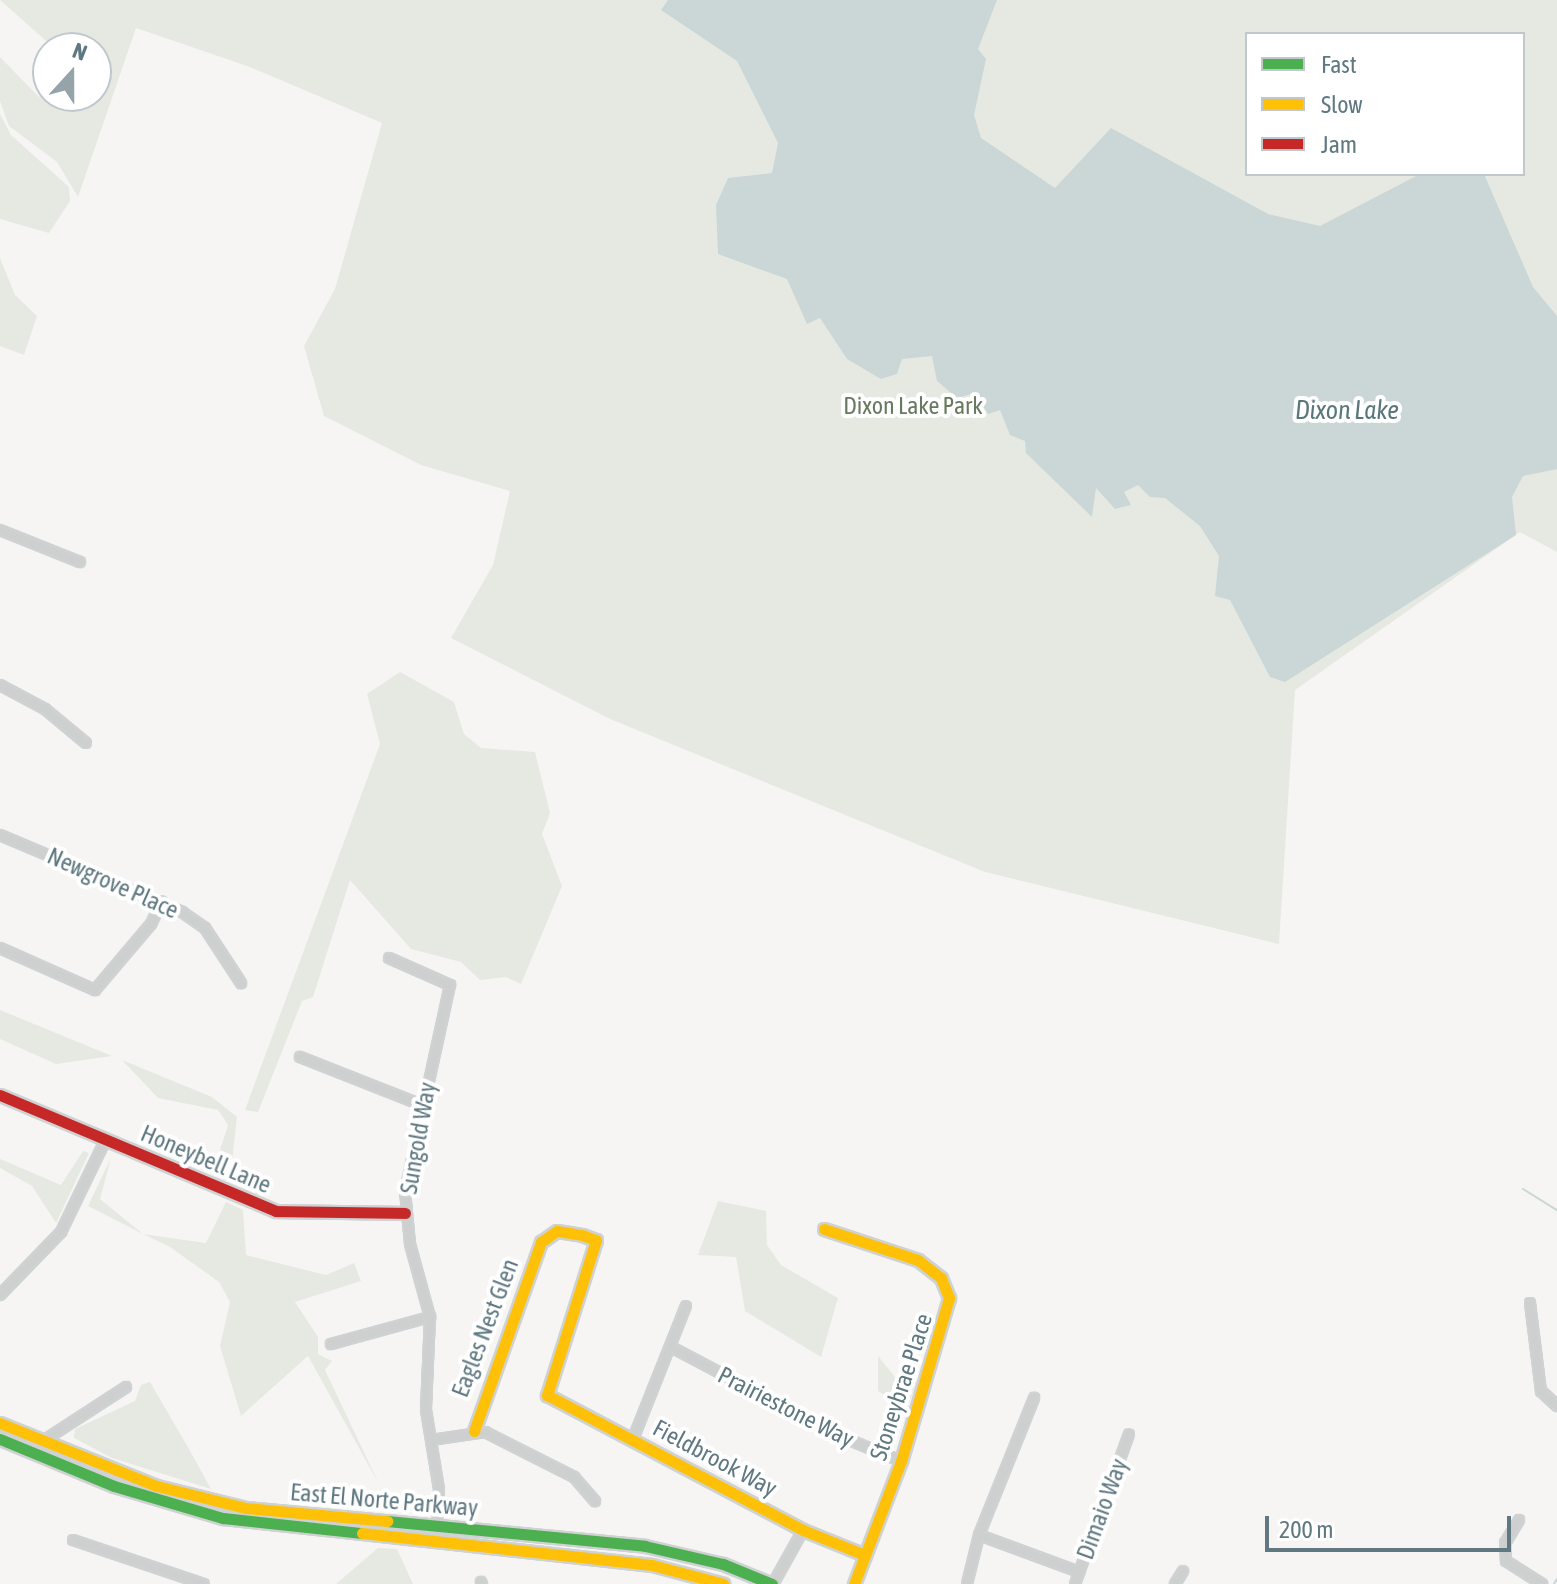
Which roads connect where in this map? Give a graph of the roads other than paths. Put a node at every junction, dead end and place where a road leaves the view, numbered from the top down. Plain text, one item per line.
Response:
1 (0, 530) edge
2 (80, 562) dead end
3 (0, 685) edge
4 (86, 743) dead end
5 (0, 835) edge
6 (162, 901) junction
7 (0, 948) edge
8 (389, 958) dead end
9 (241, 983) dead end
10 (300, 1057) dead end
11 (0, 1095) edge
12 (422, 1105) junction
13 (105, 1141) junction
14 (405, 1213) junction
15 (824, 1229) dead end
16 (0, 1295) edge
17 (1530, 1303) dead end
18 (686, 1306) dead end
19 (430, 1317) junction
20 (331, 1344) dead end
21 (673, 1348) junction
22 (126, 1387) dead end
23 (547, 1395) joint
24 (1034, 1398) dead end
25 (1557, 1406) edge
26 (0, 1423) edge
27 (474, 1431) junction
28 (1129, 1434) dead end
29 (0, 1439) edge
30 (633, 1439) junction
31 (431, 1440) junction
32 (42, 1442) junction
33 (901, 1461) junction
34 (595, 1501) dead end
35 (1519, 1520) dead end
36 (437, 1528) junction
37 (803, 1530) junction
38 (979, 1535) junction
39 (73, 1540) dead end
40 (865, 1555) junction
41 (1183, 1571) dead end
42 (1079, 1572) junction
43 (204, 1584) edge
44 (724, 1584) edge
45 (772, 1584) edge
46 (854, 1584) edge
47 (967, 1584) edge
48 (1075, 1584) edge
49 (1175, 1584) edge
50 (1542, 1584) edge

1 - 2 street
3 - 4 street
5 - 6 street, Newgrove Place
6 - 7 street
6 - 9 street, Newgrove Place
8 - 12 street, Sungold Way
10 - 12 street
11 - 13 street, Honeybell Lane
12 - 14 street, Sungold Way
13 - 14 street, Honeybell Lane
13 - 16 street
14 - 19 street, Sungold Way
15 - 33 street, Stoneybrae Place
17 - 25 street
18 - 21 street
19 - 20 street
19 - 31 street, Sungold Way
21 - 30 street
21 - 33 street, Prairiestone Way
22 - 32 street
23 - 27 street, Eagles Nest Glen
23 - 30 street, Fieldbrook Way
24 - 38 street
26 - 32 street, East El Norte Parkway
27 - 31 street
27 - 34 street
28 - 42 street, Dimaio Way
29 - 44 street, East El Norte Parkway
30 - 37 street, Fieldbrook Way
31 - 36 street, Sungold Way
32 - 36 street, East El Norte Parkway
33 - 40 street, Stoneybrae Place
35 - 50 street
36 - 45 street, East El Norte Parkway
37 - 40 street, Fieldbrook Way
37 - 45 street
38 - 42 street
38 - 47 street
39 - 43 street
40 - 46 street, Stoneybrae Place
41 - 49 street
42 - 48 street, Dimaio Way

